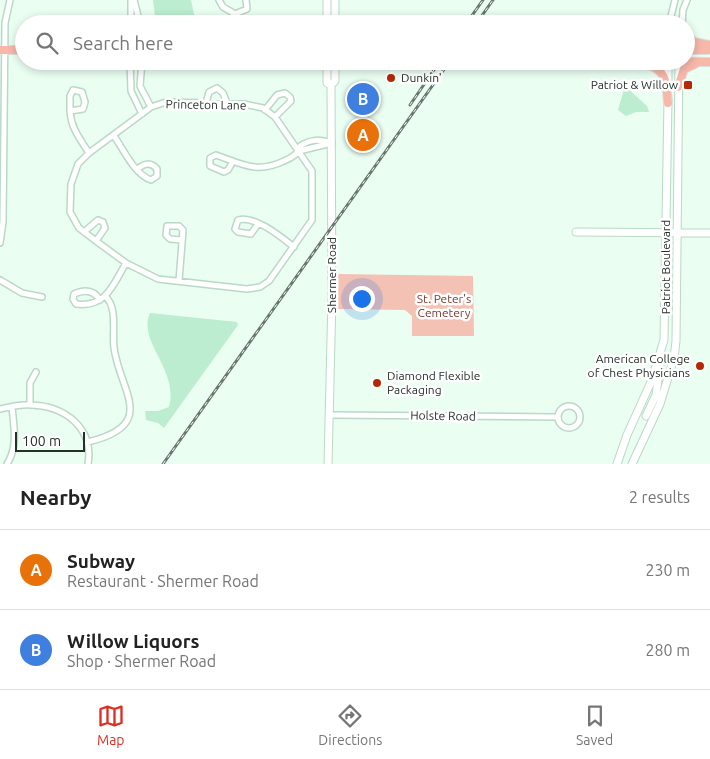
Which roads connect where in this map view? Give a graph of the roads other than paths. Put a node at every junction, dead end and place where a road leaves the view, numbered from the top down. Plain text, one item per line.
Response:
1 (10, 0) edge
2 (132, 0) edge
3 (219, 0) edge
4 (246, 0) edge
5 (327, 0) edge
6 (335, 0) edge
7 (675, 0) edge
8 (687, 0) edge
9 (132, 15) edge
10 (138, 15) edge
11 (326, 15) edge
12 (335, 15) edge
13 (671, 15) edge
14 (683, 15) edge
15 (695, 42) edge
16 (710, 45) edge
17 (3, 50) edge
18 (695, 50) edge
19 (710, 50) edge
20 (695, 62) edge
21 (708, 62) edge
22 (695, 64) edge
23 (130, 70) edge
24 (141, 70) edge
25 (327, 70) edge
26 (335, 70) edge
27 (659, 70) edge
28 (668, 70) edge
29 (679, 70) edge
30 (684, 70) edge
31 (331, 85) junction
32 (678, 87) junction
33 (2, 98) edge
34 (206, 103) junction
35 (228, 103) junction
36 (668, 103) junction
37 (151, 107) junction
38 (265, 110) junction
39 (70, 111) dead end
40 (142, 114) junction
41 (275, 117) junction
42 (114, 136) junction
43 (332, 143) junction
44 (300, 151) junction
45 (89, 153) junction
46 (233, 161) junction
47 (136, 169) dead end
48 (258, 224) dead end
49 (84, 232) junction
50 (576, 232) dead end
51 (666, 233) junction
52 (679, 233) junction
53 (710, 233) edge
54 (181, 240) dead end
55 (96, 241) junction
56 (0, 243) edge
57 (294, 247) junction
58 (126, 263) junction
59 (0, 280) edge
60 (179, 281) junction
61 (105, 296) junction
62 (42, 297) dead end
63 (100, 300) junction
64 (662, 351) junction
65 (36, 372) dead end
66 (30, 404) junction
67 (12, 407) junction
68 (0, 409) edge
69 (330, 415) junction
70 (557, 417) junction
71 (649, 418) junction
72 (634, 419) junction
73 (88, 442) junction
74 (7, 464) edge
75 (88, 464) edge
76 (328, 464) edge
77 (617, 464) edge
78 (632, 464) edge

1 - 17 street
2 - 9 street
2 - 10 street
3 - 4 street
5 - 11 main road
6 - 12 main road
7 - 13 street
8 - 14 street
15 - 16 main road
17 - 33 street
18 - 19 main road
20 - 21 main road
21 - 22 main road
23 - 40 street
24 - 37 street
25 - 31 main road, Shermer Road
26 - 31 main road, Shermer Road
27 - 36 main road
28 - 36 main road, Patriot Boulevard
29 - 32 main road, Patriot Boulevard
30 - 32 main road
31 - 43 main road, Shermer Road
32 - 52 main road, Patriot Boulevard
33 - 56 street
34 - 35 street, Princeton Lane
34 - 35 street
34 - 37 street, Princeton Lane
35 - 38 street, Princeton Lane
36 - 51 main road, Patriot Boulevard
37 - 40 street, Princeton Lane
38 - 41 street, Princeton Lane
38 - 41 street
39 - 45 street
40 - 42 street, Princeton Lane
41 - 44 street, Princeton Lane
42 - 45 street, Princeton Lane
42 - 47 street
43 - 44 street
43 - 69 main road, Shermer Road
44 - 46 street
44 - 57 street, Princeton Lane
45 - 49 street, Princeton Lane
46 - 46 street
48 - 57 street
49 - 55 street, Princeton Lane
49 - 55 street
50 - 51 main road
51 - 52 main road
51 - 64 main road, Patriot Boulevard
52 - 53 main road
52 - 71 main road, Patriot Boulevard
54 - 60 street
55 - 58 street, Princeton Lane
57 - 60 street, Princeton Lane
58 - 60 street, Princeton Lane
58 - 61 street
59 - 62 street
61 - 63 street
61 - 73 street
63 - 63 street
64 - 71 main road
64 - 72 main road, Patriot Boulevard
65 - 66 street
66 - 67 street
66 - 73 street
67 - 68 street
67 - 74 street
69 - 70 street, Holste Road
69 - 76 main road, Shermer Road
70 - 70 street, Holste Road
71 - 72 main road
71 - 78 main road, Patriot Boulevard
72 - 77 main road, Patriot Boulevard
73 - 75 street

